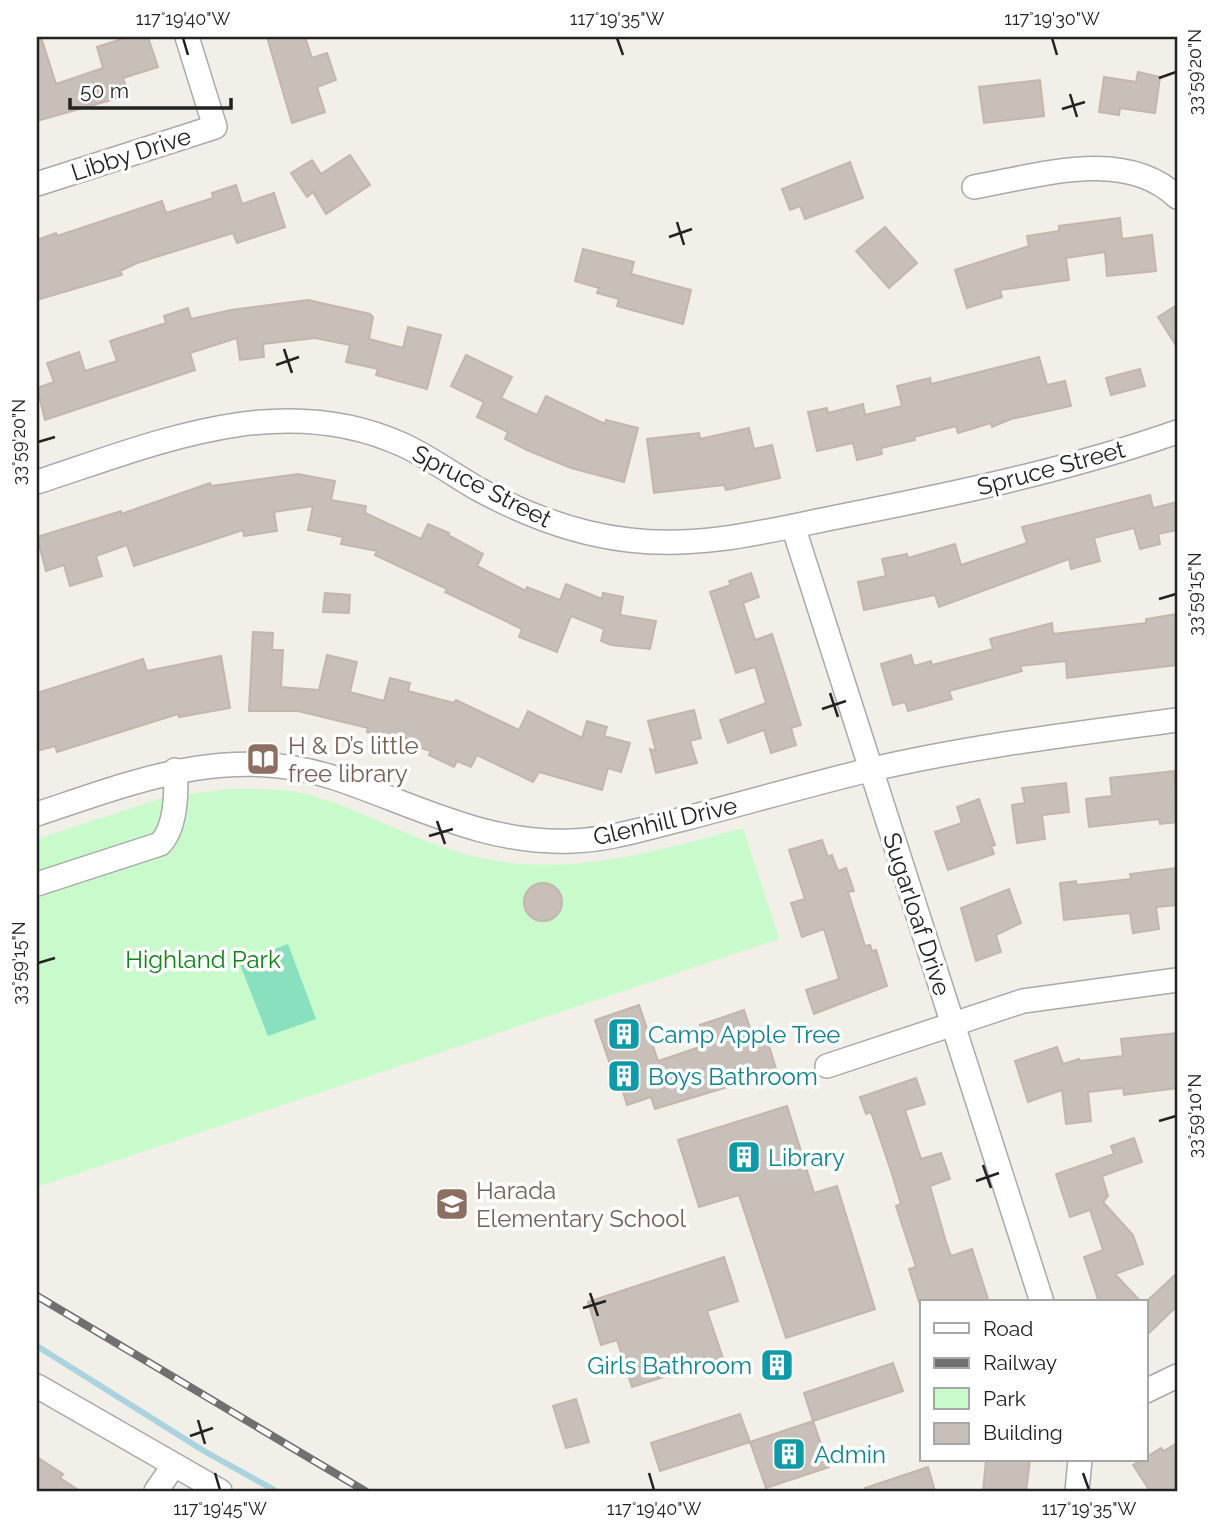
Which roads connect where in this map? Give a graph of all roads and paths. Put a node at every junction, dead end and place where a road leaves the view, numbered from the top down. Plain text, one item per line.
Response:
1 (187, 37) edge
2 (37, 184) edge
3 (974, 187) dead end
4 (1177, 197) edge
5 (1177, 432) edge
6 (37, 482) edge
7 (793, 526) junction
8 (1177, 720) edge
9 (175, 770) junction
10 (871, 770) junction
11 (37, 814) edge
12 (37, 884) edge
13 (1177, 980) edge
14 (953, 1025) junction
15 (827, 1066) dead end
16 (1041, 1300) edge
17 (1177, 1376) edge
18 (37, 1386) edge
19 (1148, 1390) edge
20 (1080, 1462) edge
21 (174, 1465) junction
22 (156, 1491) edge
23 (220, 1491) edge
24 (1077, 1491) edge

1 - 2 street, Libby Drive
3 - 4 street
5 - 7 street, Spruce Street
6 - 7 street, Spruce Street
7 - 10 street, Sugarloaf Drive
8 - 10 street, Glenhill Drive
9 - 10 street, Glenhill Drive
9 - 11 street, Glenhill Drive
9 - 12 street
10 - 14 street, Sugarloaf Drive
13 - 14 street
14 - 15 street
14 - 16 street, Sugarloaf Drive
17 - 19 street
18 - 21 street
20 - 24 street
21 - 22 street
21 - 23 street

